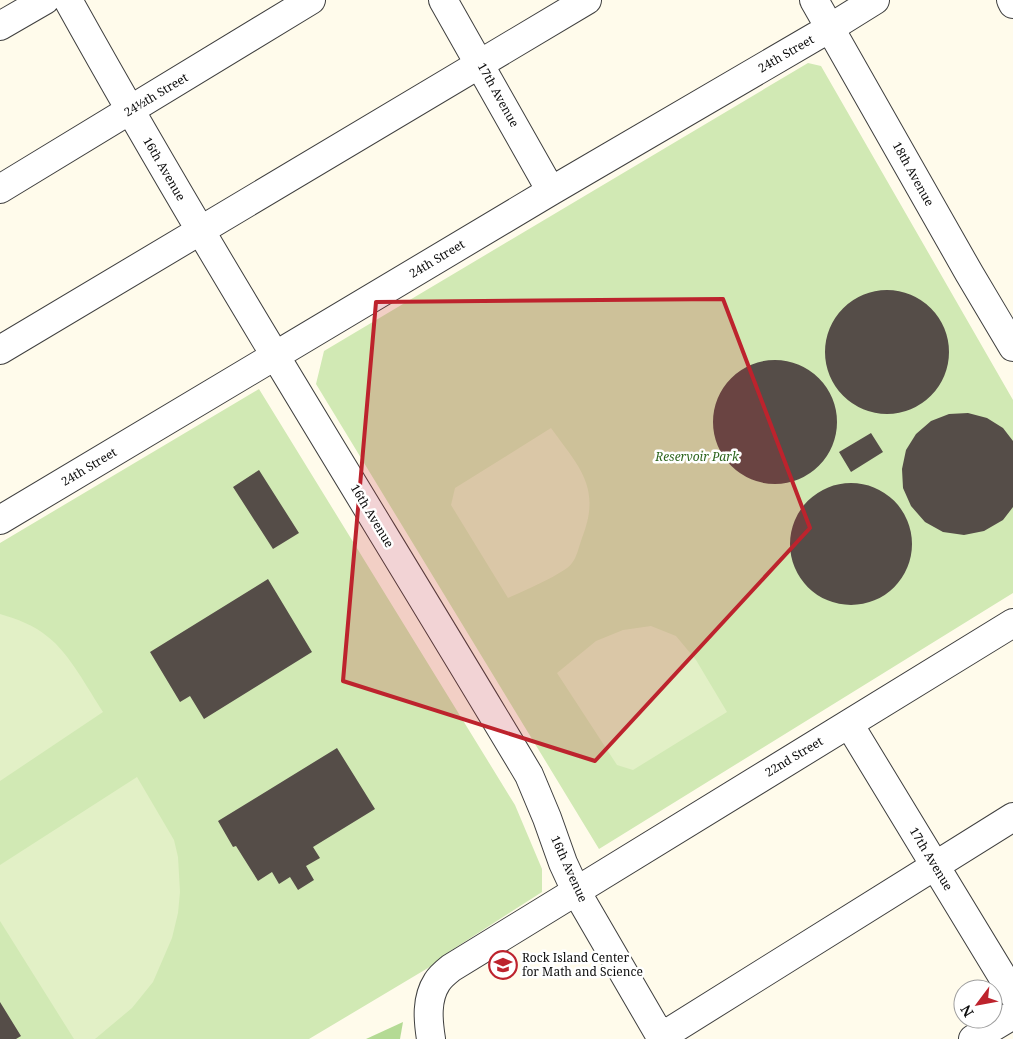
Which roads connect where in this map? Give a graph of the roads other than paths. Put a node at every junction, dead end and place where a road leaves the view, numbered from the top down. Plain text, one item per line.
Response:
1 (44, 0) edge
2 (68, 0) edge
3 (311, 0) edge
4 (443, 0) edge
5 (587, 0) edge
6 (814, 0) edge
7 (875, 0) edge
8 (1011, 0) edge
9 (1013, 4) edge
10 (0, 26) edge
11 (830, 28) junction
12 (480, 63) junction
13 (130, 111) junction
14 (0, 189) edge
15 (551, 191) junction
16 (200, 230) junction
17 (1013, 347) edge
18 (0, 350) edge
19 (274, 356) junction
20 (0, 520) edge
21 (1013, 623) edge
22 (849, 724) junction
23 (1013, 817) edge
24 (936, 866) junction
25 (576, 890) junction
26 (1013, 994) edge
27 (1013, 1015) edge
28 (662, 1038) edge
29 (431, 1039) edge
30 (973, 1039) edge

1 - 10 street
2 - 13 street, 16th Avenue
3 - 13 street, 24½th Street
4 - 12 street, 17th Avenue
5 - 12 street
6 - 11 street, 18th Avenue
7 - 11 street, 24th Street
8 - 9 street
11 - 15 street, 24th Street
11 - 17 street, 18th Avenue
12 - 15 street, 17th Avenue
12 - 16 street
13 - 14 street, 24½th Street
13 - 16 street, 16th Avenue
15 - 19 street, 24th Street
16 - 18 street
16 - 19 street, 16th Avenue
19 - 20 street, 24th Street
19 - 25 street, 16th Avenue
21 - 22 street, 22nd Street
22 - 24 street, 17th Avenue
22 - 25 street, 22nd Street
23 - 24 street
24 - 26 street, 17th Avenue
24 - 28 street
25 - 28 street, 16th Avenue
25 - 29 street, 22nd Street
27 - 30 street

